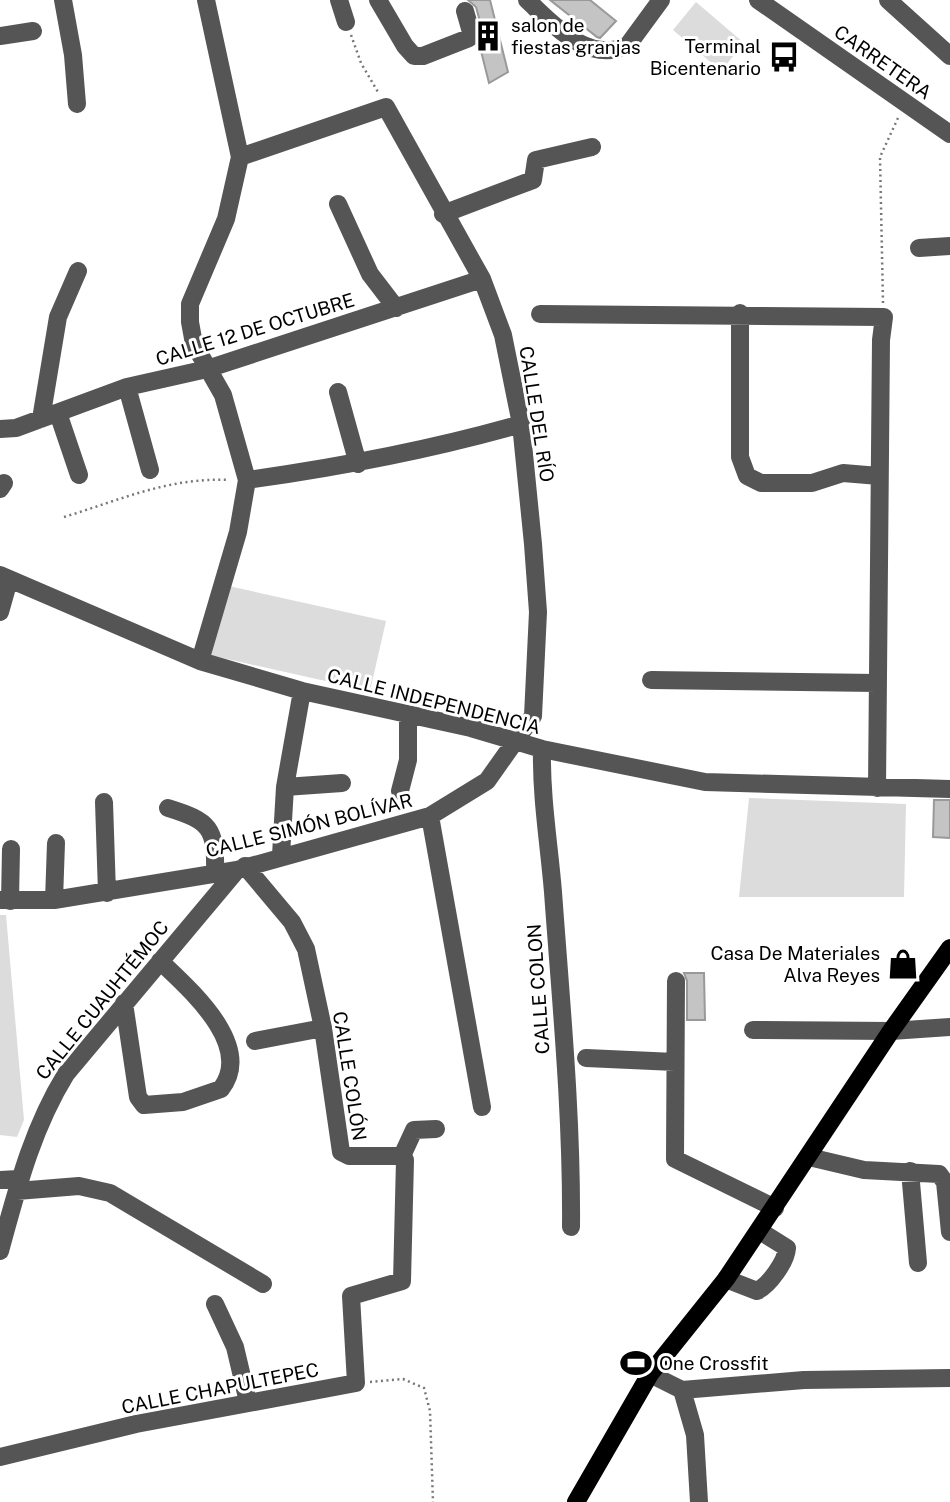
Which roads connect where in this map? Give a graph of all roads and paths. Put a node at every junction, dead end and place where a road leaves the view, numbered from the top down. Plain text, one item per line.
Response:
1 (63, 0) edge
2 (206, 0) edge
3 (339, 0) edge
4 (378, 0) edge
5 (527, 0) edge
6 (661, 0) edge
7 (758, 0) edge
8 (888, 0) edge
9 (465, 11) dead end
10 (346, 22) joint
11 (33, 31) dead end
12 (0, 36) edge
13 (950, 56) edge
14 (906, 103) junction
15 (77, 104) dead end
16 (386, 107) junction
17 (950, 134) edge
18 (592, 147) dead end
19 (240, 157) junction
20 (338, 204) dead end
21 (443, 214) junction
22 (950, 246) edge
23 (919, 248) dead end
24 (78, 271) dead end
25 (482, 279) junction
26 (397, 308) junction
27 (740, 313) junction
28 (540, 314) dead end
29 (884, 317) junction
30 (207, 369) junction
31 (127, 387) junction
32 (338, 392) dead end
33 (49, 416) junction
34 (521, 424) junction
35 (0, 429) edge
36 (358, 464) junction
37 (150, 470) dead end
38 (79, 475) dead end
39 (879, 476) junction
40 (247, 480) junction
41 (65, 517) dead end
42 (4, 578) edge
43 (0, 612) edge
44 (200, 661) junction
45 (651, 681) dead end
46 (877, 683) junction
47 (302, 691) junction
48 (408, 716) junction
49 (516, 741) junction
50 (542, 749) junction
51 (342, 783) dead end
52 (285, 787) junction
53 (877, 788) junction
54 (950, 789) edge
55 (400, 791) dead end
56 (104, 802) dead end
57 (168, 808) dead end
58 (430, 816) junction
59 (57, 843) dead end
60 (11, 849) dead end
61 (281, 855) junction
62 (241, 868) junction
63 (215, 872) junction
64 (107, 893) junction
65 (5, 900) edge
66 (54, 900) junction
67 (950, 948) edge
68 (160, 961) junction
69 (676, 981) dead end
70 (124, 1003) junction
71 (950, 1027) edge
72 (323, 1028) junction
73 (753, 1030) dead end
74 (891, 1031) junction
75 (255, 1041) dead end
76 (586, 1058) dead end
77 (675, 1062) junction
78 (482, 1107) dead end
79 (436, 1129) dead end
80 (402, 1156) junction
81 (809, 1157) junction
82 (910, 1171) junction
83 (12, 1183) edge
84 (775, 1208) junction
85 (571, 1227) dead end
86 (760, 1231) junction
87 (950, 1232) edge
88 (0, 1251) edge
89 (918, 1263) dead end
90 (726, 1279) junction
91 (263, 1284) dead end
92 (215, 1304) dead end
93 (650, 1374) junction
94 (950, 1378) edge
95 (356, 1384) junction
96 (682, 1390) junction
97 (248, 1402) junction
98 (0, 1457) edge
99 (433, 1502) edge
100 (576, 1502) edge
101 (699, 1502) edge

1 - 15 street
2 - 19 street
3 - 10 street
4 - 9 street
5 - 6 street
7 - 14 street, CARRETERA
8 - 13 street
10 - 16 path
11 - 12 street
14 - 17 street, CARRETERA
14 - 29 path
16 - 19 street
16 - 21 street, CALLE DEL RÍO
18 - 21 street
19 - 30 street
20 - 26 street
21 - 25 street, CALLE DEL RÍO
22 - 23 street
24 - 33 street
25 - 26 street, CALLE 12 DE OCTUBRE
25 - 34 street, CALLE DEL RÍO
26 - 30 street, CALLE 12 DE OCTUBRE
27 - 28 street
27 - 29 street
27 - 39 street
29 - 39 street
30 - 31 street, CALLE 12 DE OCTUBRE
30 - 40 street
31 - 33 street, CALLE 12 DE OCTUBRE
31 - 37 street
32 - 36 street
33 - 35 street, CALLE 12 DE OCTUBRE
33 - 38 street
34 - 36 street
34 - 49 street, CALLE DEL RÍO
36 - 40 street
39 - 46 street
40 - 41 path
40 - 44 street
42 - 43 street
42 - 44 street, CALLE INDEPENDENCIA
44 - 47 street, CALLE INDEPENDENCIA
45 - 46 street
46 - 53 street
47 - 48 street, CALLE INDEPENDENCIA
47 - 52 street
48 - 49 street, CALLE INDEPENDENCIA
48 - 55 street
49 - 50 street, CALLE INDEPENDENCIA
49 - 58 street, CALLE SIMÓN BOLÍVAR
50 - 53 street, CALLE INDEPENDENCIA
50 - 85 street, CALLE COLON
51 - 52 street
52 - 61 street
53 - 54 street, CALLE INDEPENDENCIA
56 - 64 street
57 - 63 street
58 - 61 street, CALLE SIMÓN BOLÍVAR
58 - 78 street
59 - 66 street
60 - 65 street
61 - 62 street, CALLE SIMÓN BOLÍVAR
62 - 63 street, CALLE SIMÓN BOLÍVAR
62 - 68 street, CALLE CUAUHTÉMOC
62 - 72 street, CALLE COLÓN
63 - 64 street, CALLE SIMÓN BOLÍVAR
64 - 66 street, CALLE SIMÓN BOLÍVAR
65 - 66 street, CALLE SIMÓN BOLÍVAR
67 - 74 main road
68 - 70 street, CALLE CUAUHTÉMOC
68 - 70 street
69 - 77 street
70 - 83 street, CALLE CUAUHTÉMOC
71 - 74 street
72 - 75 street
72 - 80 street, CALLE COLÓN
73 - 74 street
74 - 81 main road
76 - 77 street
77 - 84 street
79 - 80 street
80 - 95 street
81 - 82 street
81 - 84 main road
82 - 87 street
82 - 89 street
83 - 88 street, CALLE CUAUHTÉMOC
83 - 91 street
84 - 86 main road
86 - 90 main road
86 - 90 street
90 - 93 main road
92 - 97 street
93 - 96 street
93 - 100 main road
94 - 96 street
95 - 97 street, CALLE CHAPULTEPEC
95 - 99 path
96 - 101 street
97 - 98 street, CALLE CHAPULTEPEC

